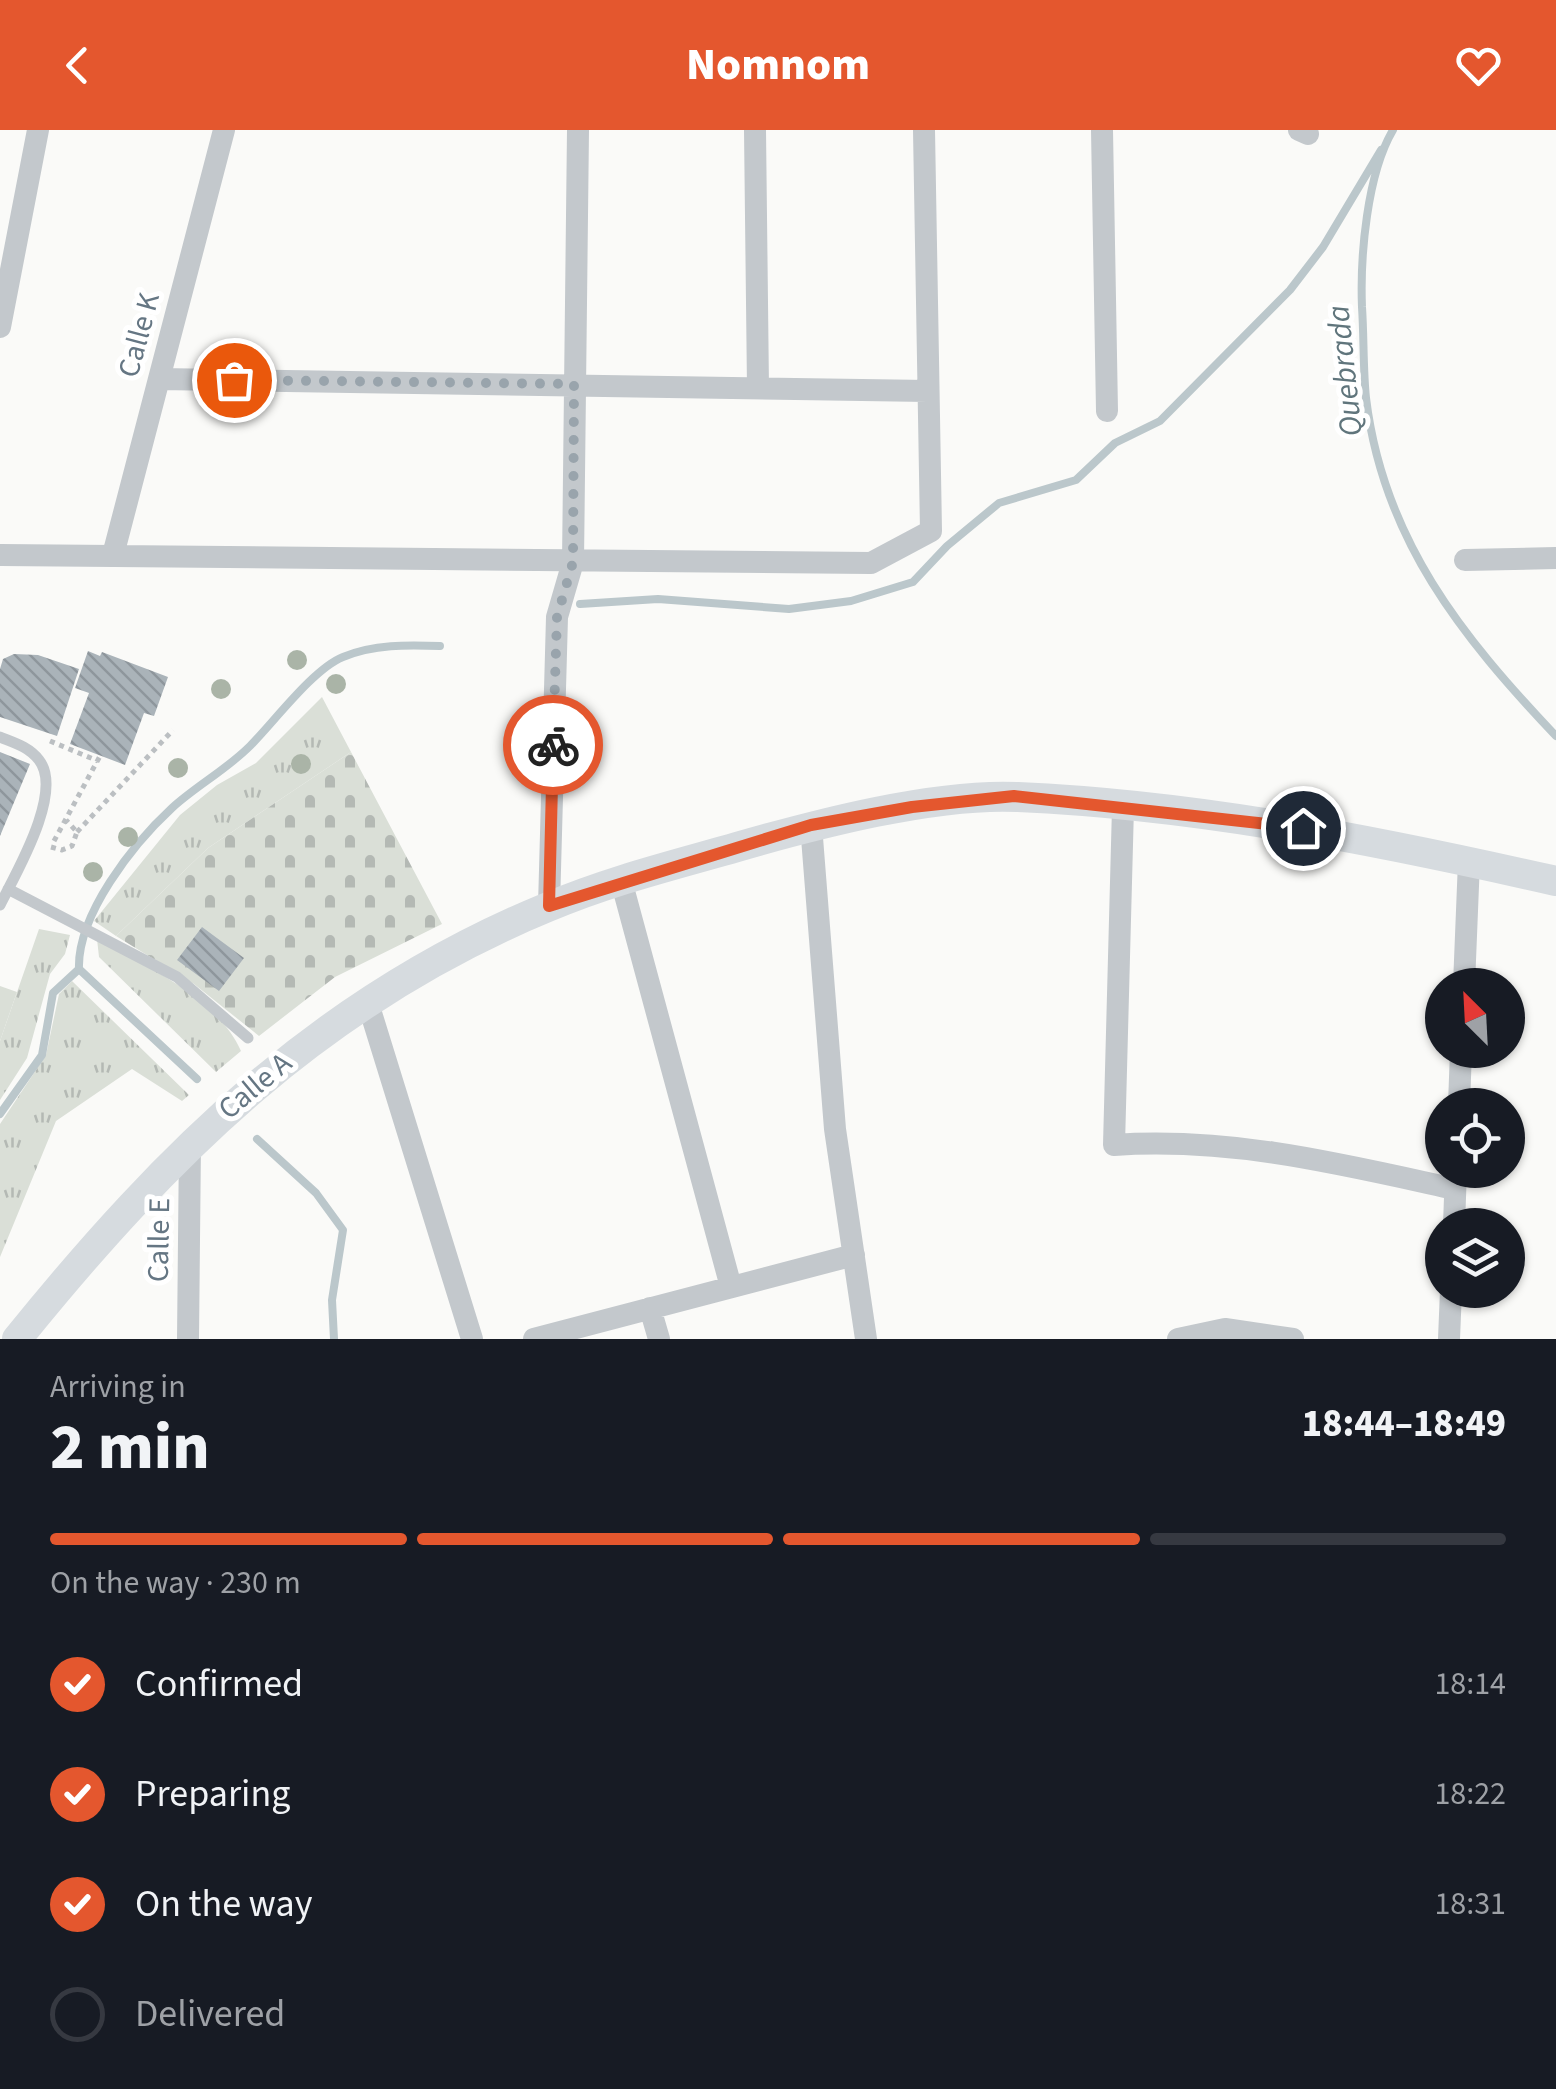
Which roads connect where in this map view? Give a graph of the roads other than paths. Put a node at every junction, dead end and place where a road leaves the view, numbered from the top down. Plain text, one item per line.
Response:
1 (38, 130) edge
2 (224, 130) edge
3 (578, 130) edge
4 (755, 130) edge
5 (924, 130) edge
6 (1102, 130) edge
7 (0, 327) edge
8 (159, 380) junction
9 (574, 384) junction
10 (758, 388) junction
11 (928, 391) junction
12 (1107, 410) dead end
13 (0, 555) edge
14 (113, 555) junction
15 (1556, 558) edge
16 (1465, 560) dead end
17 (573, 562) junction
18 (0, 736) edge
19 (1123, 807) junction
20 (811, 825) junction
21 (1469, 862) junction
22 (621, 880) junction
23 (1556, 880) edge
24 (8, 890) junction
25 (0, 905) edge
26 (549, 906) junction
27 (1465, 968) edge
28 (367, 1000) junction
29 (248, 1038) dead end
30 (190, 1142) junction
31 (1425, 1175) edge
32 (854, 1255) junction
33 (731, 1287) junction
34 (650, 1308) junction
35 (1450, 1308) edge
36 (18, 1339) edge
37 (188, 1339) edge
38 (472, 1339) edge
39 (534, 1339) edge
40 (659, 1339) edge
41 (866, 1339) edge
42 (1178, 1339) edge
43 (1293, 1339) edge
44 (1449, 1339) edge

1 - 7 street
2 - 8 street, Calle K
3 - 9 street
4 - 10 street
5 - 11 street
6 - 12 street
8 - 9 street
8 - 14 street, Calle K
9 - 10 street
9 - 17 street
10 - 11 street
11 - 17 street
13 - 14 street
14 - 17 street
15 - 16 street
17 - 26 street
18 - 24 lane
19 - 20 street, Calle A
19 - 21 street, Calle A
19 - 31 street
20 - 22 street, Calle A
20 - 32 street
21 - 23 street, Calle A
21 - 27 street
22 - 26 street, Calle A
22 - 33 street
24 - 25 lane
24 - 29 lane
26 - 28 street, Calle A
28 - 30 street, Calle A
28 - 38 street
30 - 36 street, Calle A
30 - 37 street, Calle E
32 - 33 street
32 - 41 street
33 - 34 street
34 - 39 street
34 - 40 street
35 - 44 street
42 - 43 street

